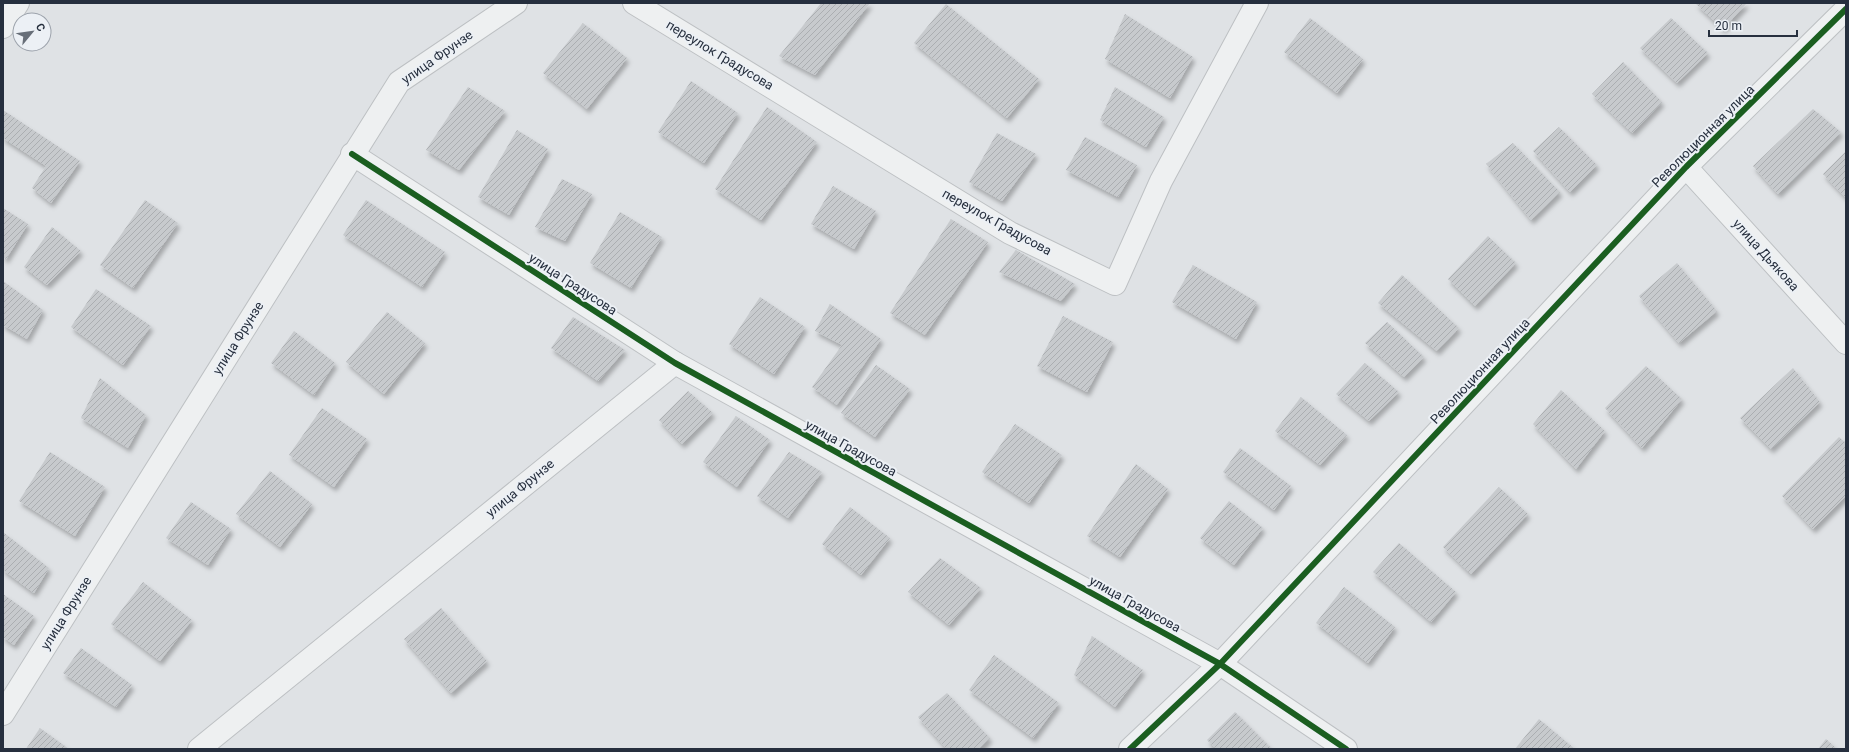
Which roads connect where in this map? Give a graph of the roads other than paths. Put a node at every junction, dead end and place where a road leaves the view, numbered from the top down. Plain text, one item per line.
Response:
1 (18, 3) edge
2 (516, 3) edge
3 (634, 3) edge
4 (1257, 3) edge
5 (1846, 9) edge
6 (3, 27) edge
7 (352, 154) junction
8 (1686, 167) junction
9 (1846, 342) edge
10 (674, 363) junction
11 (1220, 664) junction
12 (3, 714) edge
13 (199, 749) edge
14 (1130, 749) edge
15 (1346, 749) edge

1 - 6 street
2 - 7 street, улица Фрунзе
3 - 4 street, переулок Градусова
5 - 8 street, Революционная улица
7 - 10 street, улица Градусова
7 - 12 street, улица Фрунзе
8 - 9 street, улица Дьякова
8 - 11 street, Революционная улица
10 - 11 street, улица Градусова
10 - 13 street, улица Фрунзе
11 - 14 street, Революционная улица
11 - 15 street, улица Градусова

